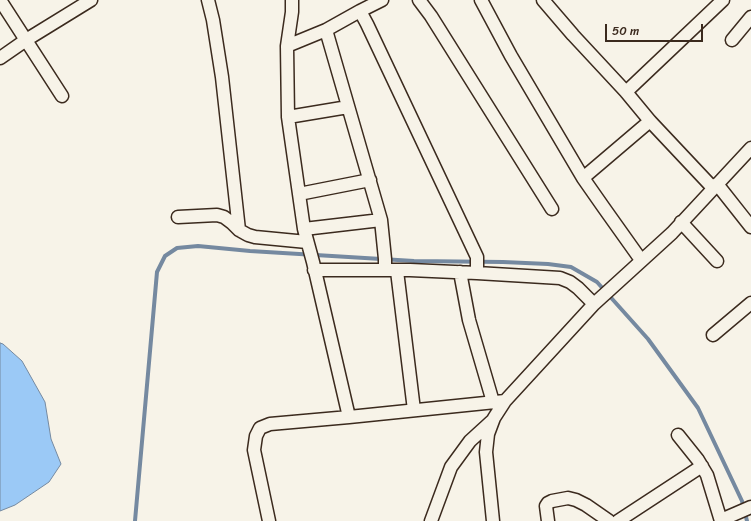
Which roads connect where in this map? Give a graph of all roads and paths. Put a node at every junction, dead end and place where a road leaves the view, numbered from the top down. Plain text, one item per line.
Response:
1 (0, 0) edge
2 (92, 0) edge
3 (208, 0) edge
4 (292, 0) edge
5 (382, 0) edge
6 (419, 0) edge
7 (481, 0) edge
8 (543, 0) edge
9 (723, 0) edge
10 (360, 11) junction
11 (751, 17) edge
12 (326, 30) junction
13 (26, 40) junction
14 (732, 40) dead end
15 (287, 46) junction
16 (0, 58) edge
17 (626, 92) junction
18 (62, 96) dead end
19 (348, 107) junction
20 (288, 117) junction
21 (650, 121) junction
22 (750, 151) edge
23 (583, 178) junction
24 (370, 180) junction
25 (715, 186) junction
26 (299, 194) junction
27 (552, 209) dead end
28 (178, 216) dead end
29 (381, 220) junction
30 (681, 222) junction
31 (751, 227) edge
32 (304, 229) junction
33 (238, 230) junction
34 (308, 245) junction
35 (641, 260) junction
36 (717, 261) dead end
37 (313, 266) junction
38 (477, 266) junction
39 (391, 270) junction
40 (460, 272) junction
41 (596, 301) junction
42 (751, 303) edge
43 (713, 335) dead end
44 (499, 401) junction
45 (414, 410) junction
46 (350, 418) junction
47 (494, 418) junction
48 (678, 435) dead end
49 (702, 466) junction
50 (750, 507) edge
51 (269, 521) edge
52 (431, 521) edge
53 (493, 521) edge
54 (548, 521) edge
55 (609, 521) edge
56 (618, 521) edge
57 (721, 521) edge

1 - 13 street
2 - 13 street
3 - 33 street
4 - 15 street
5 - 10 street
6 - 27 street
7 - 23 street
8 - 17 street
9 - 17 street
10 - 12 street
10 - 38 street
11 - 14 street
12 - 15 street
12 - 19 street
13 - 16 street
13 - 18 street
15 - 20 street
17 - 21 street
19 - 20 street
19 - 24 street
20 - 26 street
21 - 23 street
21 - 25 street
22 - 25 street
23 - 35 street
24 - 26 street
24 - 29 street
25 - 30 street
25 - 31 street
26 - 32 street
28 - 33 street
29 - 32 street
29 - 39 street
30 - 35 street
30 - 36 street
32 - 34 street
33 - 34 street
34 - 37 street
35 - 41 street
37 - 39 street
37 - 46 street
38 - 40 street
38 - 41 street
39 - 40 street
39 - 45 street
40 - 44 street
41 - 44 street
42 - 43 street
44 - 45 street
44 - 47 street
45 - 46 street
46 - 51 street
47 - 52 street
47 - 53 street
48 - 49 street
49 - 56 street
49 - 57 street
50 - 57 street
54 - 55 street

